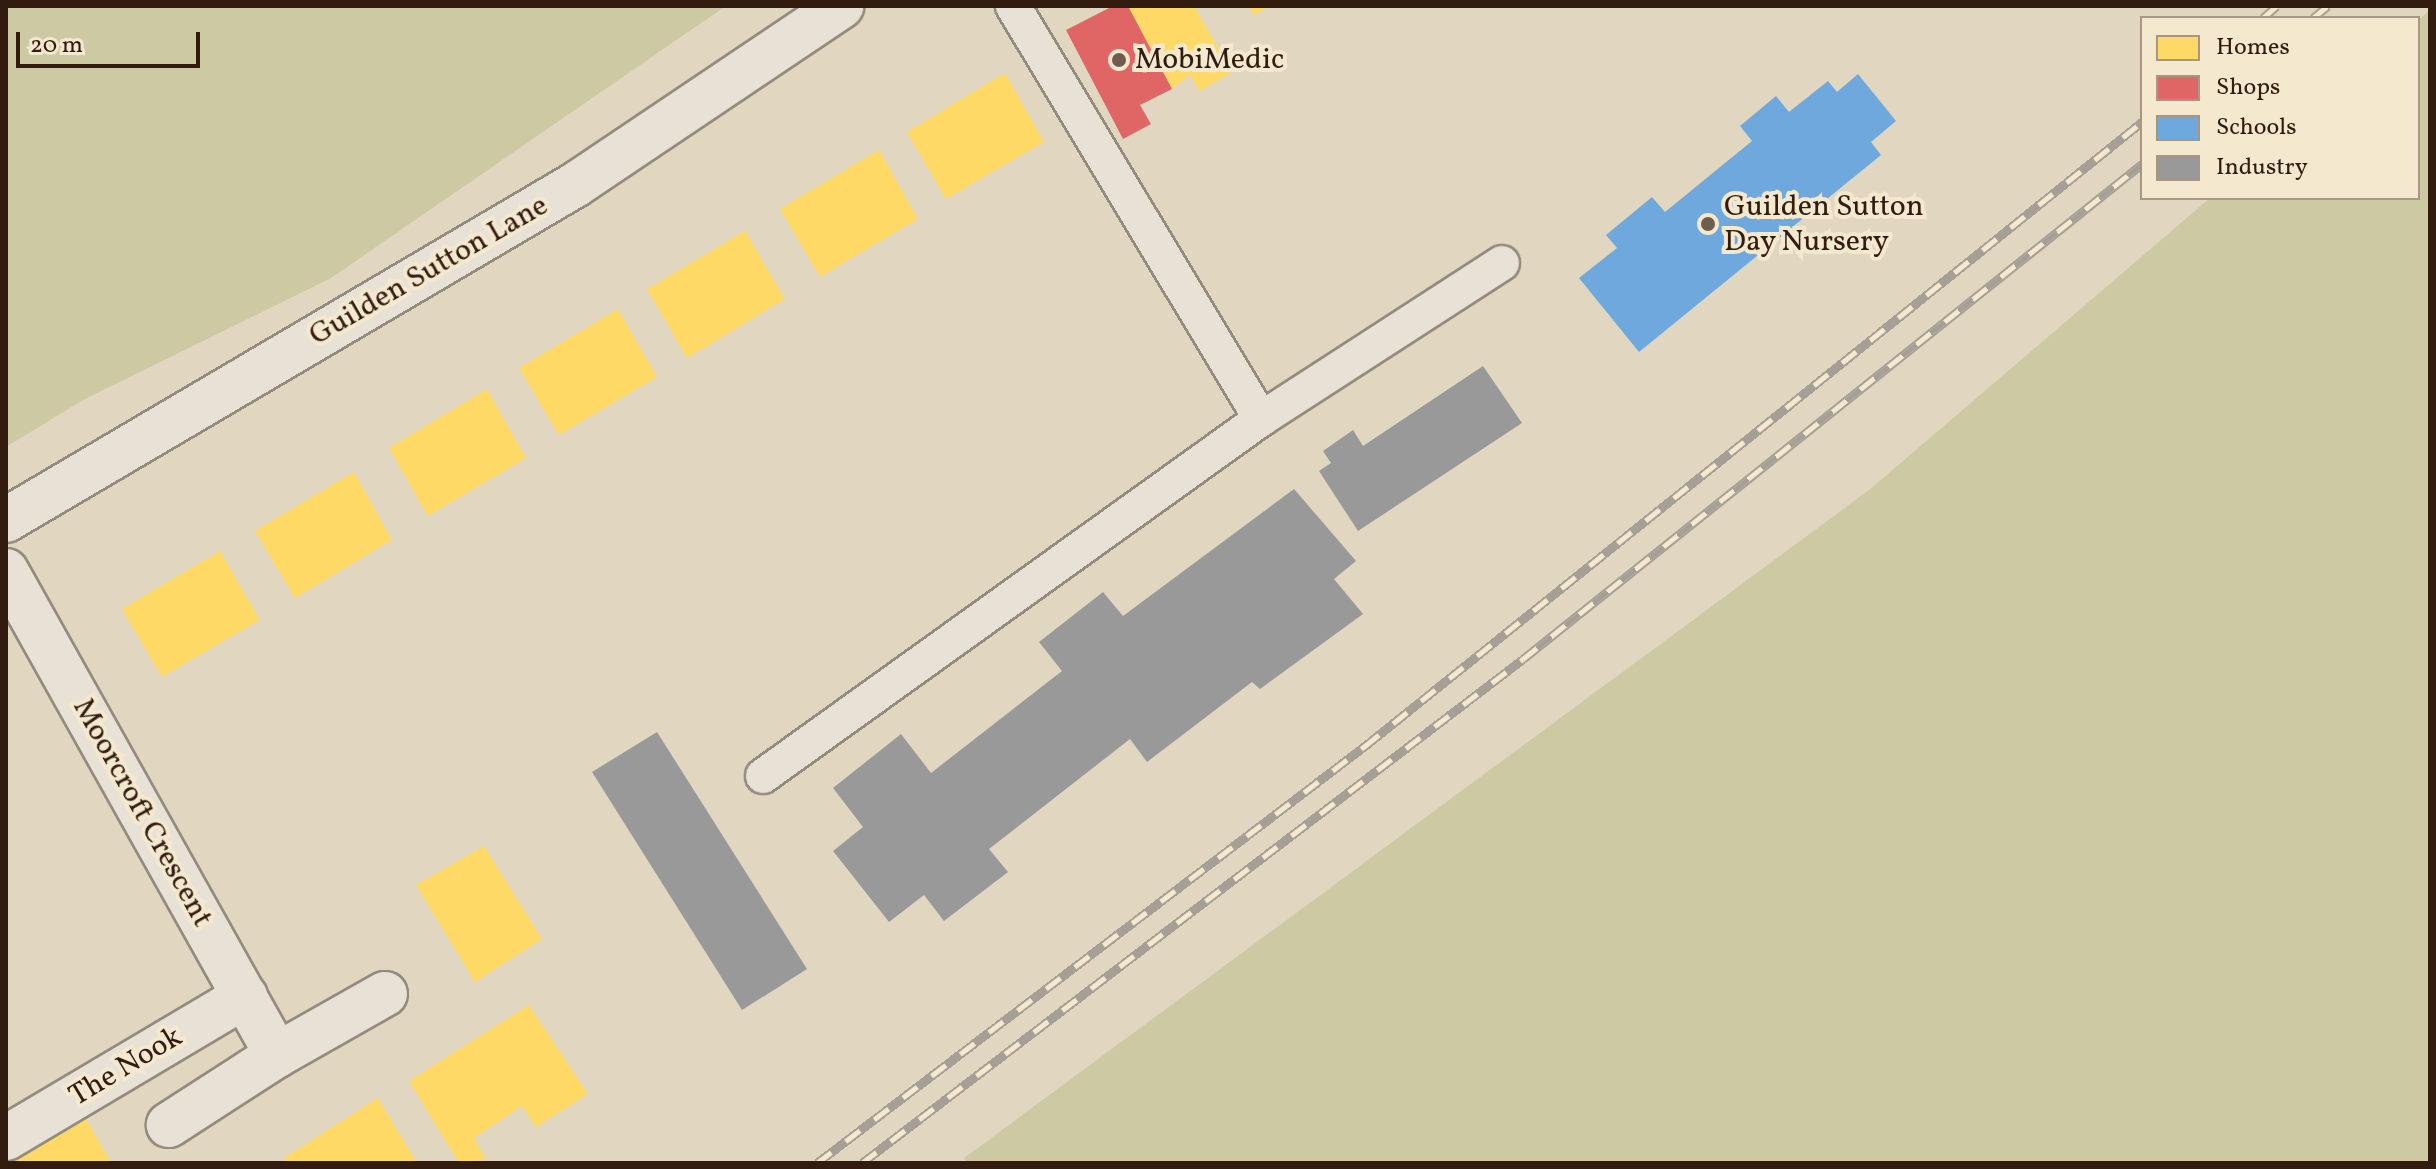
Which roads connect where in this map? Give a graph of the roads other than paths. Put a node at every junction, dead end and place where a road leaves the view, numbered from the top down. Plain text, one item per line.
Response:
1 (841, 6) edge
2 (1013, 6) edge
3 (1502, 263) dead end
4 (1261, 419) junction
5 (6, 520) edge
6 (6, 571) edge
7 (763, 776) dead end
8 (385, 994) dead end
9 (245, 996) junction
10 (277, 1055) junction
11 (169, 1125) dead end
12 (6, 1138) edge

1 - 5 street, Guilden Sutton Lane
2 - 4 lane
3 - 4 lane
4 - 7 lane
6 - 9 street, Moorcroft Crescent
8 - 10 street
9 - 10 street, Moorcroft Crescent
9 - 12 street, The Nook
10 - 11 street

